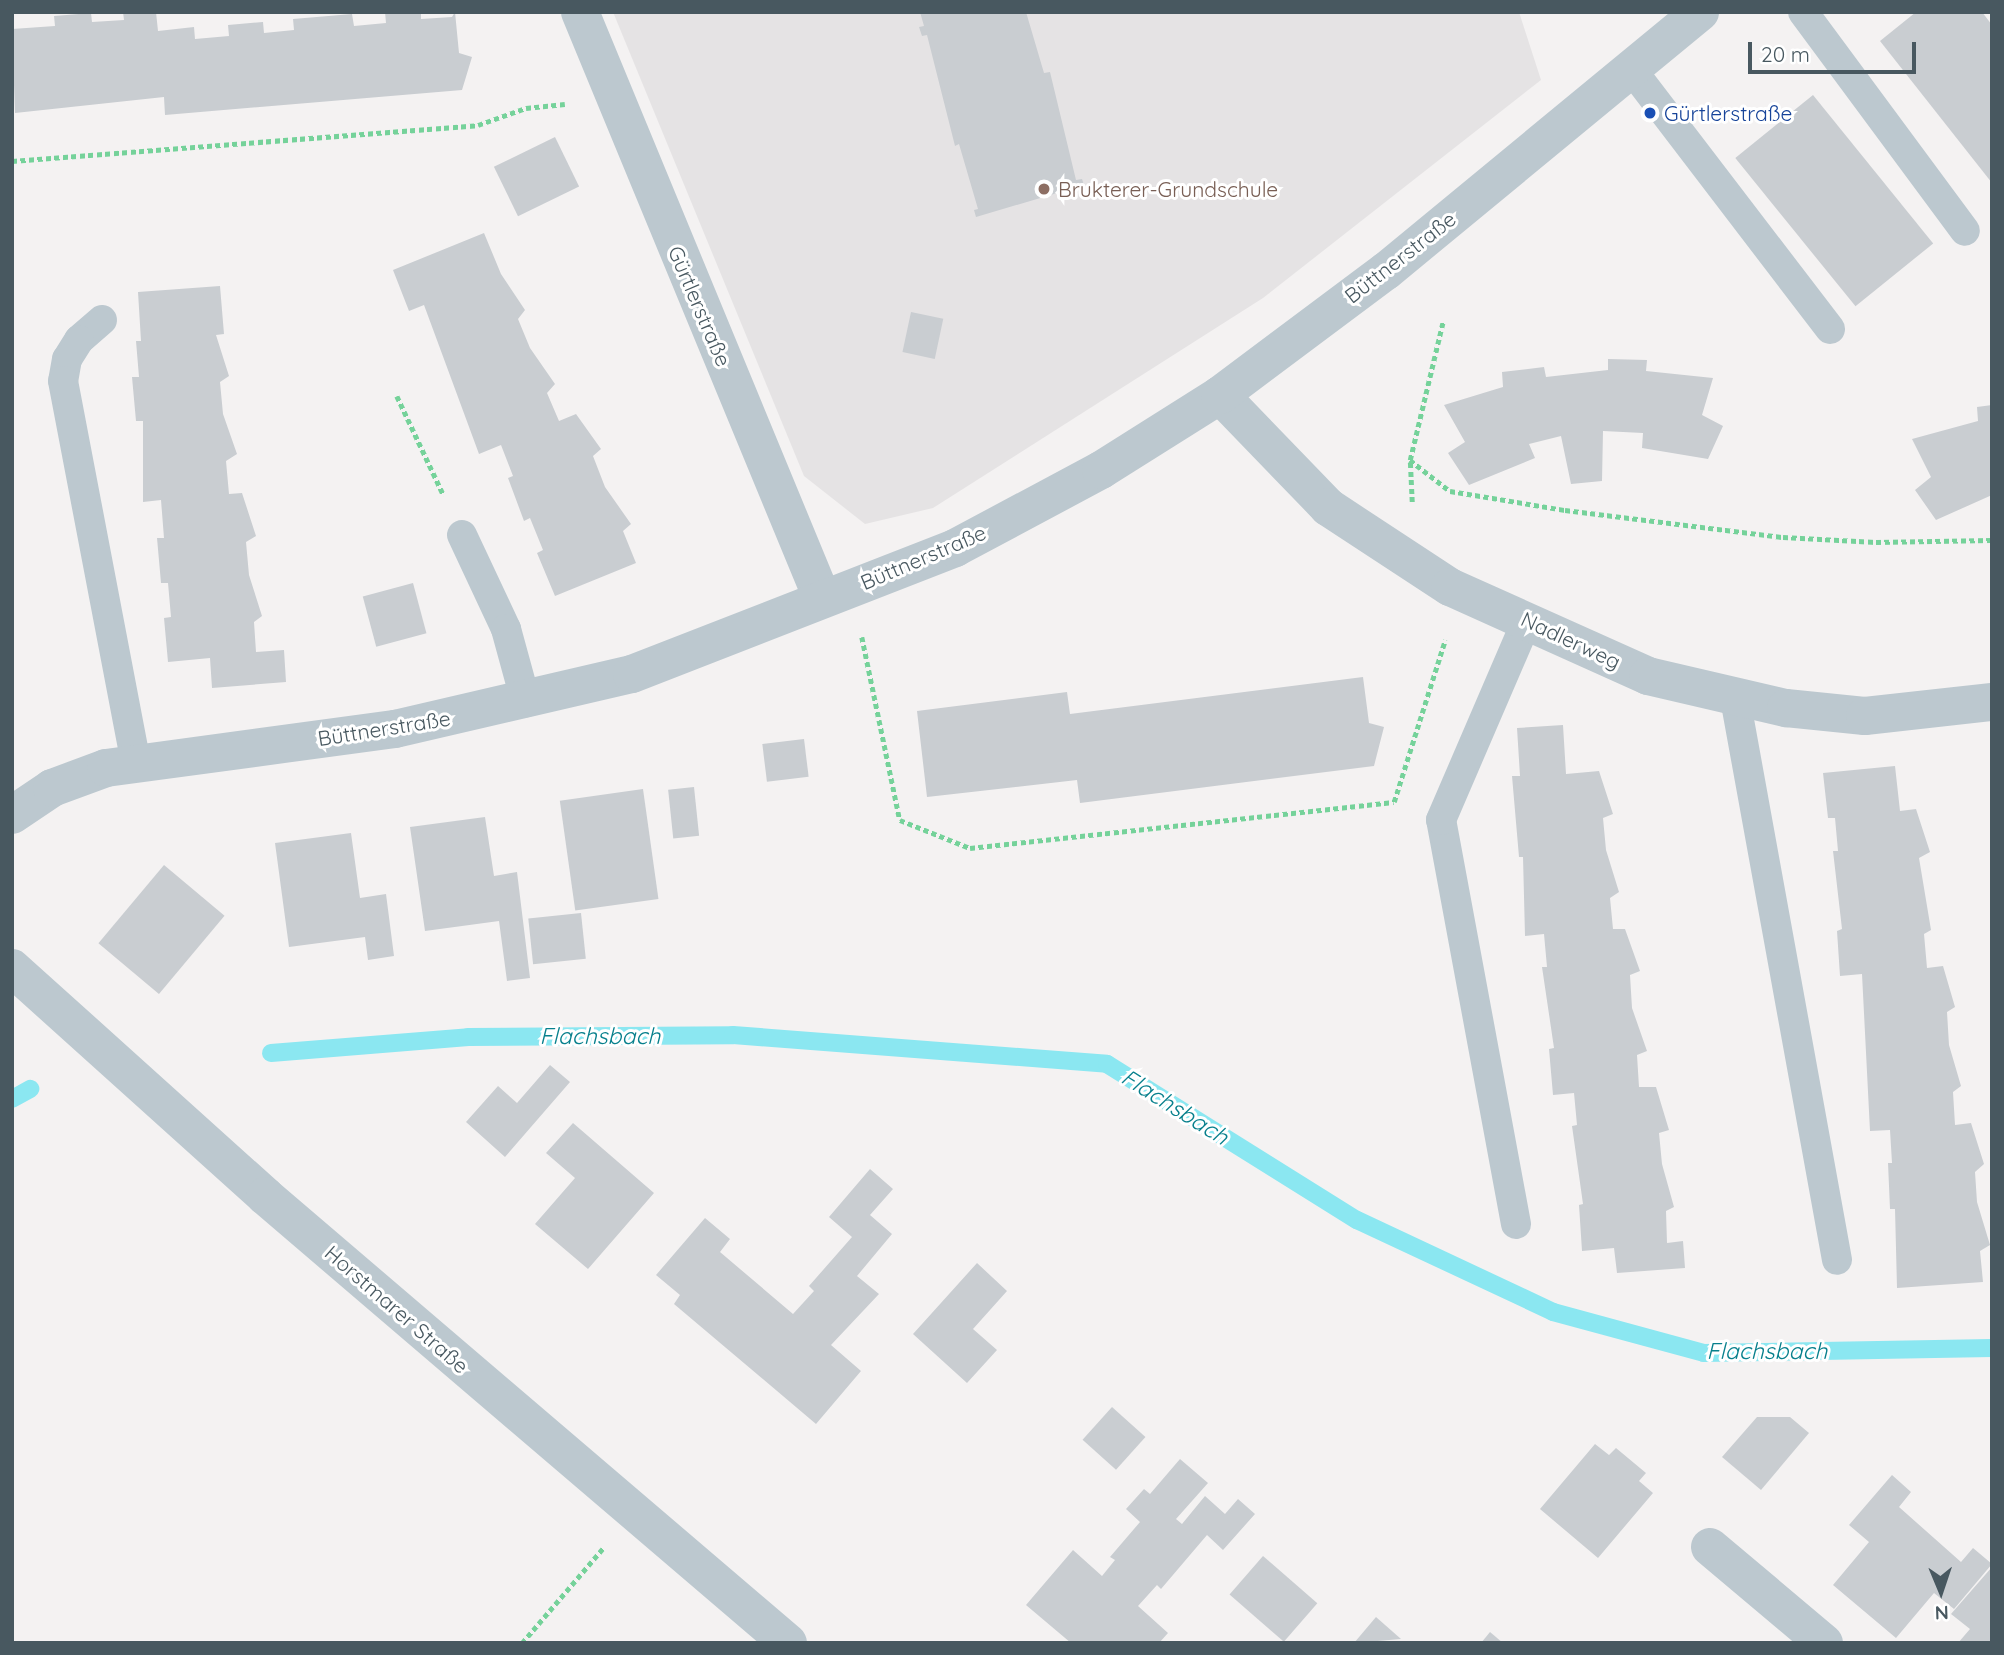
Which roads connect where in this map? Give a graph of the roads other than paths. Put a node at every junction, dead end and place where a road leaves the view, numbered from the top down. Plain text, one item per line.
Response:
1 (580, 12) edge
2 (1700, 12) edge
3 (1803, 12) edge
4 (1632, 70) junction
5 (1965, 230) dead end
6 (102, 320) dead end
7 (1830, 329) dead end
8 (1220, 395) junction
9 (462, 535) road end
10 (822, 598) junction
11 (1527, 620) junction
12 (1735, 698) junction
13 (526, 702) junction
14 (1992, 702) edge
15 (136, 764) junction
16 (12, 815) edge
17 (12, 968) edge
18 (1516, 1224) dead end
19 (1837, 1259) dead end
20 (1710, 1547) dead end
21 (788, 1643) edge
22 (1824, 1643) edge

1 - 10 street, Gürtlerstraße
2 - 4 street, Büttnerstraße
3 - 5 lane
4 - 7 lane
4 - 8 street, Büttnerstraße
6 - 15 lane
8 - 10 street, Büttnerstraße
8 - 11 street, Nadlerweg
9 - 13 lane
10 - 13 street, Büttnerstraße
11 - 12 street, Nadlerweg
11 - 18 lane
12 - 14 street, Nadlerweg
12 - 19 lane
13 - 15 street, Büttnerstraße
15 - 16 street, Büttnerstraße
17 - 21 street, Horstmarer Straße
20 - 22 street

